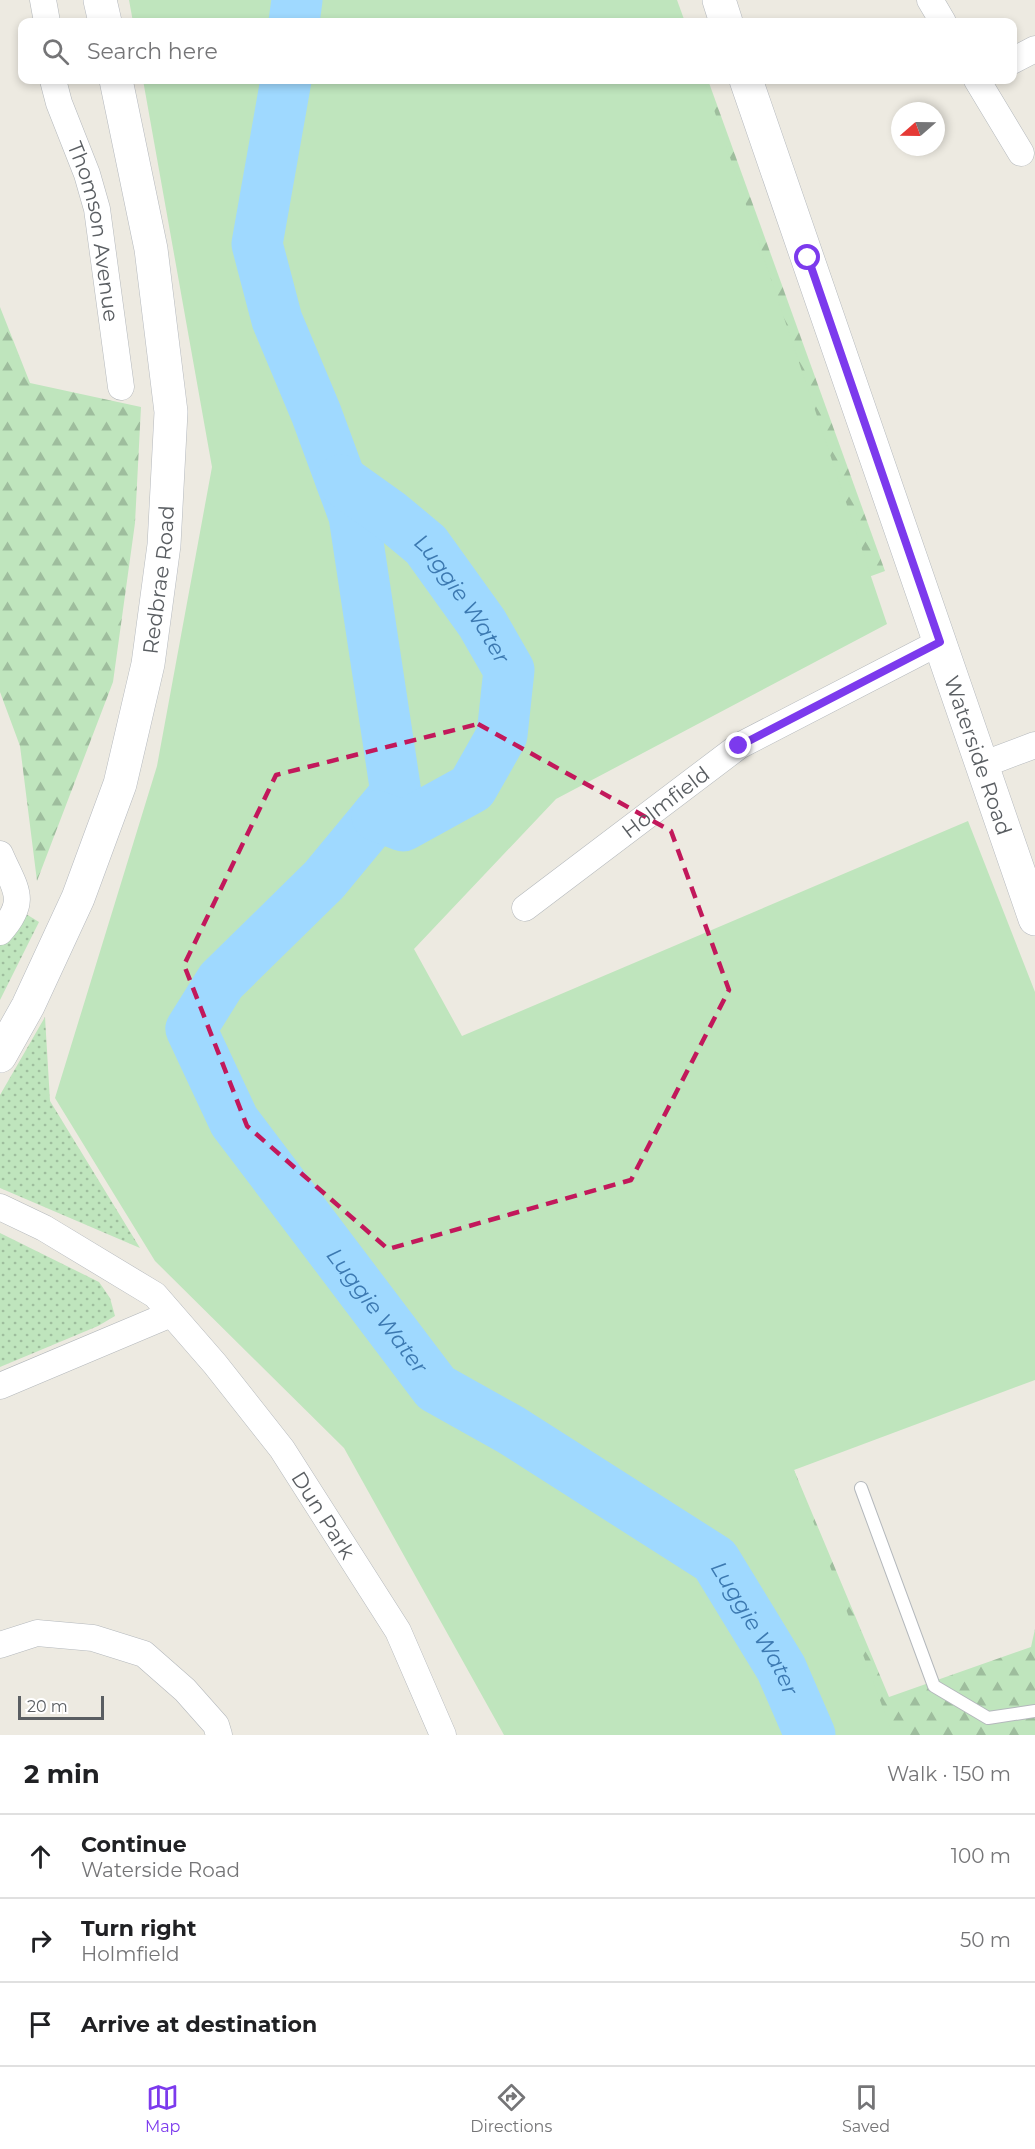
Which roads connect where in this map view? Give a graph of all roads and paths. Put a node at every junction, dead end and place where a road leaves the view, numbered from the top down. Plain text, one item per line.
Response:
1 (43, 0) edge
2 (100, 0) edge
3 (719, 0) edge
4 (930, 0) edge
5 (45, 18) edge
6 (104, 18) edge
7 (725, 18) edge
8 (941, 18) edge
9 (1035, 49) edge
10 (1017, 58) edge
11 (54, 84) edge
12 (117, 84) edge
13 (747, 84) edge
14 (979, 84) edge
15 (1021, 153) dead end
16 (121, 387) dead end
17 (940, 642) junction
18 (1035, 745) edge
19 (982, 765) junction
20 (0, 854) edge
21 (525, 908) dead end
22 (1035, 919) edge
23 (0, 932) edge
24 (0, 1056) edge
25 (0, 1207) edge
26 (171, 1314) junction
27 (0, 1386) edge
28 (861, 1488) dead end
29 (0, 1644) edge
30 (1035, 1711) edge
31 (219, 1735) edge
32 (443, 1735) edge

1 - 5 street
2 - 6 street
3 - 7 street
4 - 8 street
9 - 10 street
11 - 16 street, Thomson Avenue
12 - 24 street, Redbrae Road
13 - 17 street, Waterside Road
14 - 15 street
17 - 19 street, Waterside Road
17 - 21 street, Holmfield
18 - 19 street
19 - 22 street, Waterside Road
20 - 23 street
25 - 26 street, Dun Park
26 - 27 street
26 - 32 street, Dun Park
28 - 30 lane
29 - 31 street

